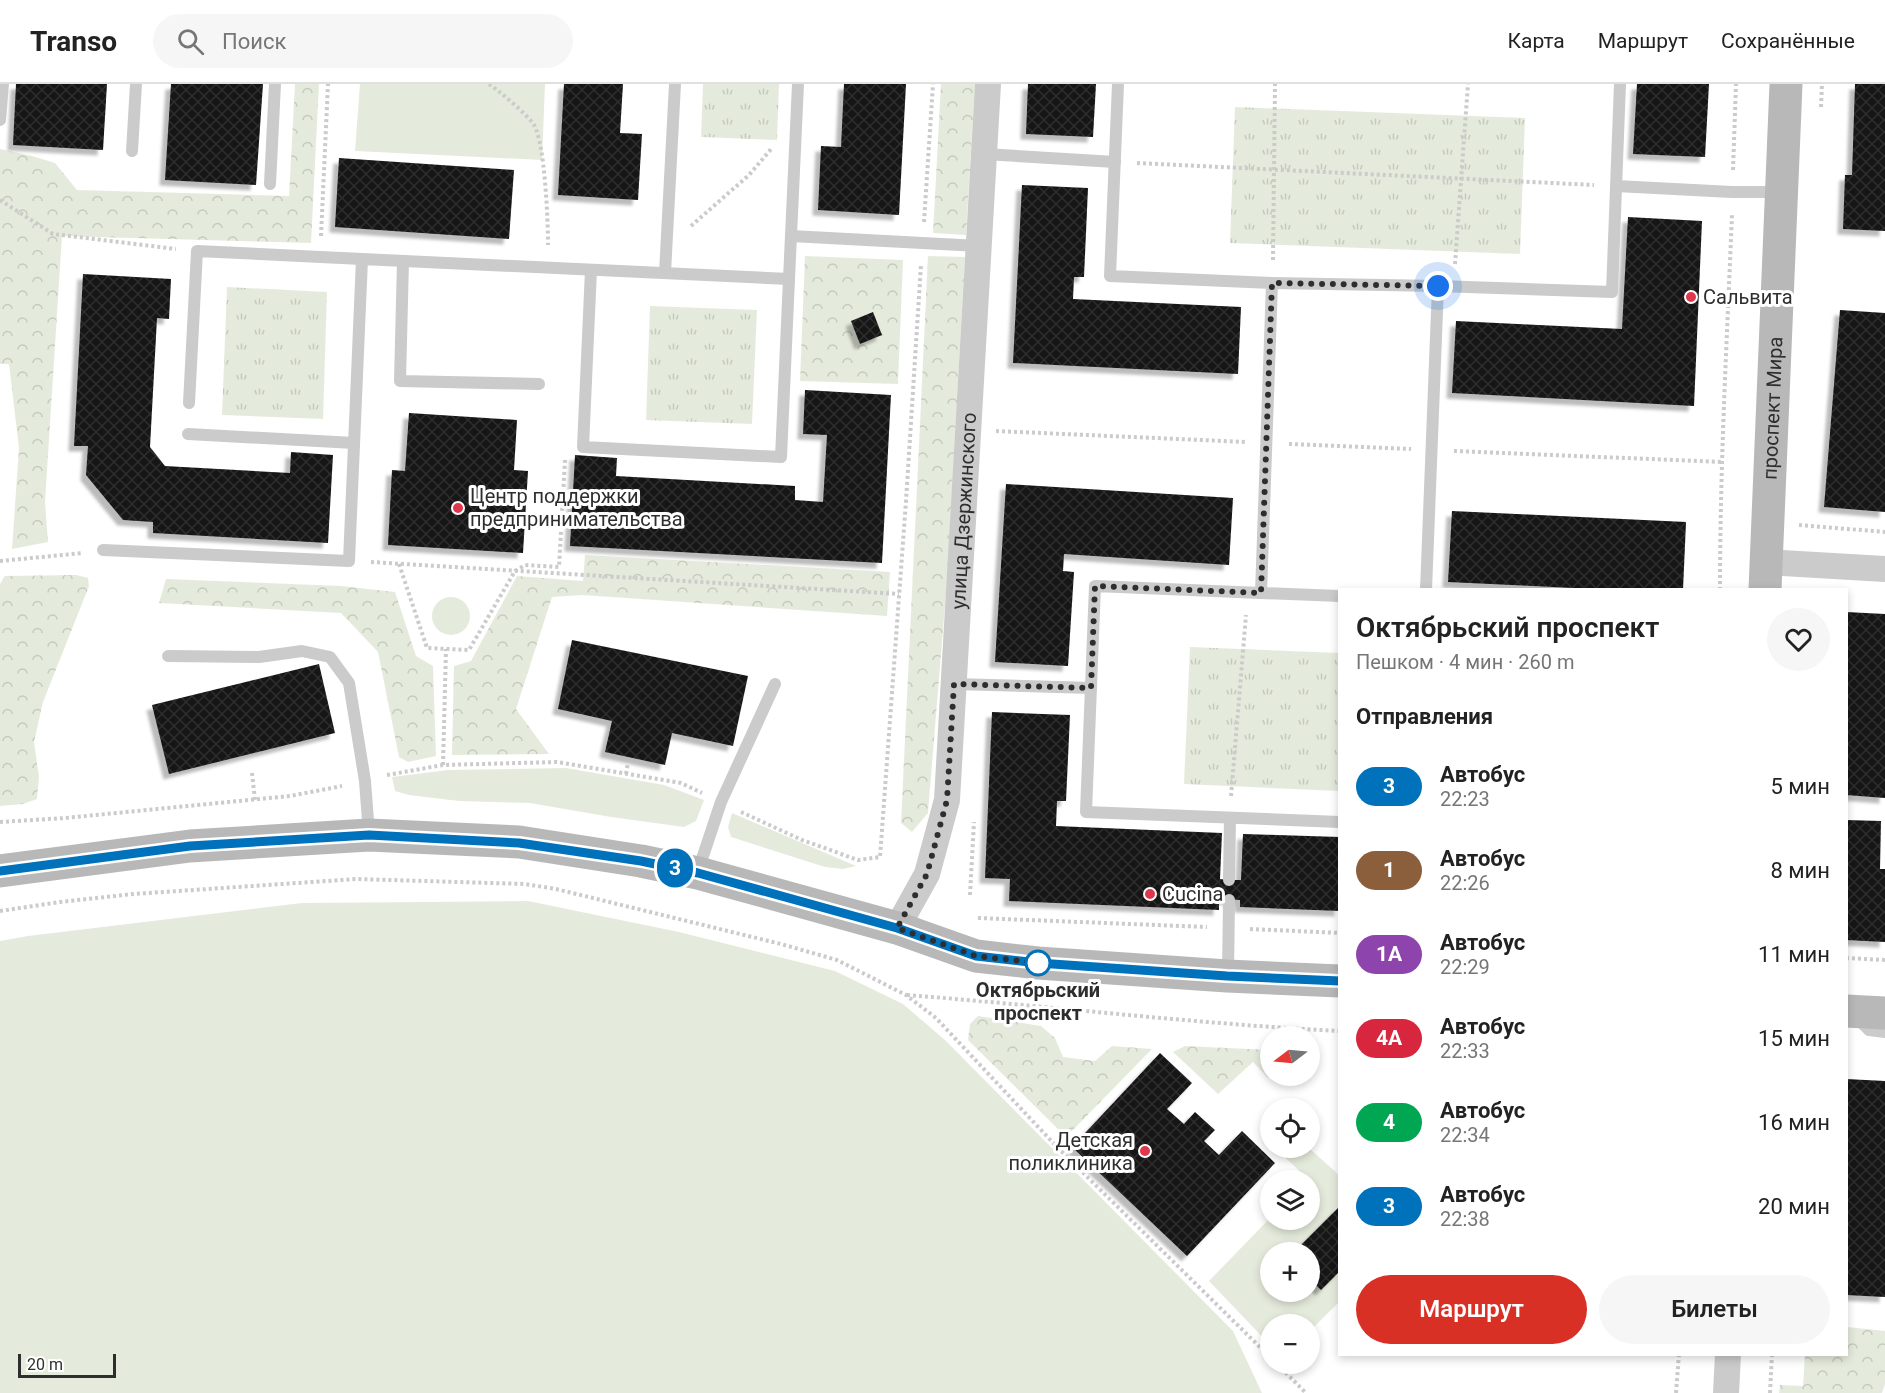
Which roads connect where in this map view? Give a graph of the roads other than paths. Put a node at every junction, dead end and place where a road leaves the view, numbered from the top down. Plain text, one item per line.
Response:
1 (3, 84) edge
2 (136, 84) edge
3 (276, 84) edge
4 (675, 84) edge
5 (798, 84) edge
6 (988, 84) edge
7 (1118, 84) edge
8 (1620, 84) edge
9 (1786, 84) edge
10 (0, 120) edge
11 (132, 151) dead end
12 (984, 154) junction
13 (1115, 162) junction
14 (270, 184) dead end
15 (1616, 186) junction
16 (1780, 192) junction
17 (791, 236) junction
18 (979, 246) junction
19 (362, 259) junction
20 (404, 261) junction
21 (591, 270) junction
22 (665, 273) junction
23 (789, 279) junction
24 (1272, 283) junction
25 (1438, 286) junction
26 (539, 384) dead end
27 (189, 403) dead end
28 (188, 434) dead end
29 (354, 443) junction
30 (103, 550) road end
31 (1885, 569) edge
32 (1766, 576) edge
33 (1426, 588) edge
34 (1254, 593) junction
35 (1338, 596) edge
36 (168, 656) dead end
37 (775, 684) dead end
38 (954, 684) junction
39 (1091, 688) junction
40 (1230, 818) junction
41 (1338, 822) edge
42 (369, 835) junction
43 (0, 870) edge
44 (698, 873) junction
45 (1229, 880) dead end
46 (1229, 900) dead end
47 (897, 928) junction
48 (1227, 976) junction
49 (1338, 981) edge
50 (1849, 1011) edge
51 (1885, 1013) edge
52 (1885, 1032) edge
53 (1728, 1356) edge
54 (1726, 1393) edge

1 - 10 lane
2 - 11 lane
3 - 14 lane
4 - 22 lane
5 - 17 lane
6 - 12 street, улица Дзержинского
7 - 13 lane
8 - 15 lane
9 - 16 street, проспект Мира
12 - 13 lane
12 - 18 street, улица Дзержинского
13 - 24 lane
15 - 16 lane
15 - 25 lane
16 - 32 street, проспект Мира
17 - 18 lane
17 - 23 lane
18 - 38 street, улица Дзержинского
19 - 20 lane
19 - 27 lane
19 - 29 lane
20 - 21 lane
20 - 26 lane
21 - 22 lane
21 - 23 lane
22 - 23 lane
24 - 25 lane
24 - 34 lane
25 - 33 lane
28 - 29 lane
29 - 30 lane
31 - 32 street
34 - 35 lane
34 - 39 lane
36 - 42 lane
37 - 44 lane
38 - 39 lane
38 - 47 street, улица Дзержинского
39 - 40 lane
40 - 41 lane
40 - 45 lane
42 - 43 street
42 - 44 street
44 - 47 street
46 - 48 lane
47 - 48 street
48 - 49 street
50 - 51 street
50 - 52 lane
53 - 54 street

